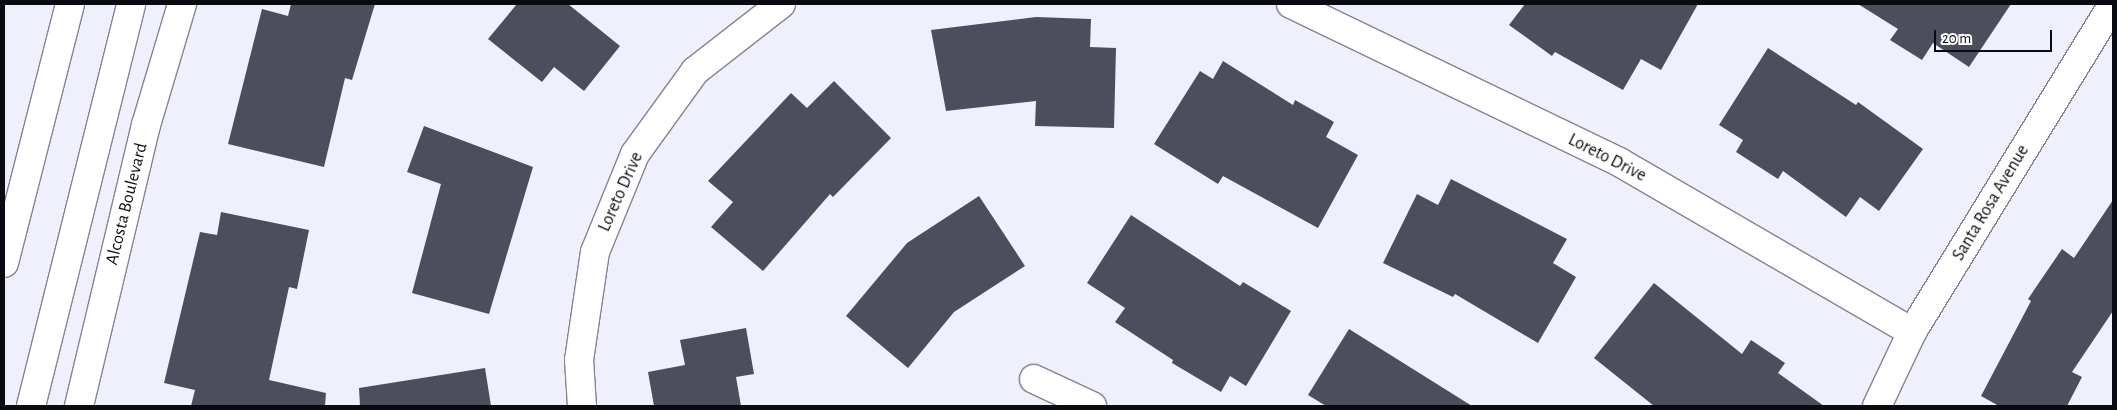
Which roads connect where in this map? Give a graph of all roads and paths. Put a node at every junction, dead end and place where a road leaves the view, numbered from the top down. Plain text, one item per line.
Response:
1 (70, 4) edge
2 (131, 4) edge
3 (182, 4) edge
4 (781, 4) edge
5 (1291, 4) edge
6 (2113, 4) edge
7 (4, 263) edge
8 (1912, 332) junction
9 (1034, 379) dead end
10 (31, 406) edge
11 (79, 406) edge
12 (582, 406) edge
13 (1092, 406) edge
14 (1877, 406) edge

1 - 7 street
2 - 10 street
3 - 11 street, Alcosta Boulevard
4 - 12 street, Loreto Drive
5 - 8 street, Loreto Drive
6 - 8 street, Santa Rosa Avenue
8 - 14 street, Santa Rosa Avenue
9 - 13 street

